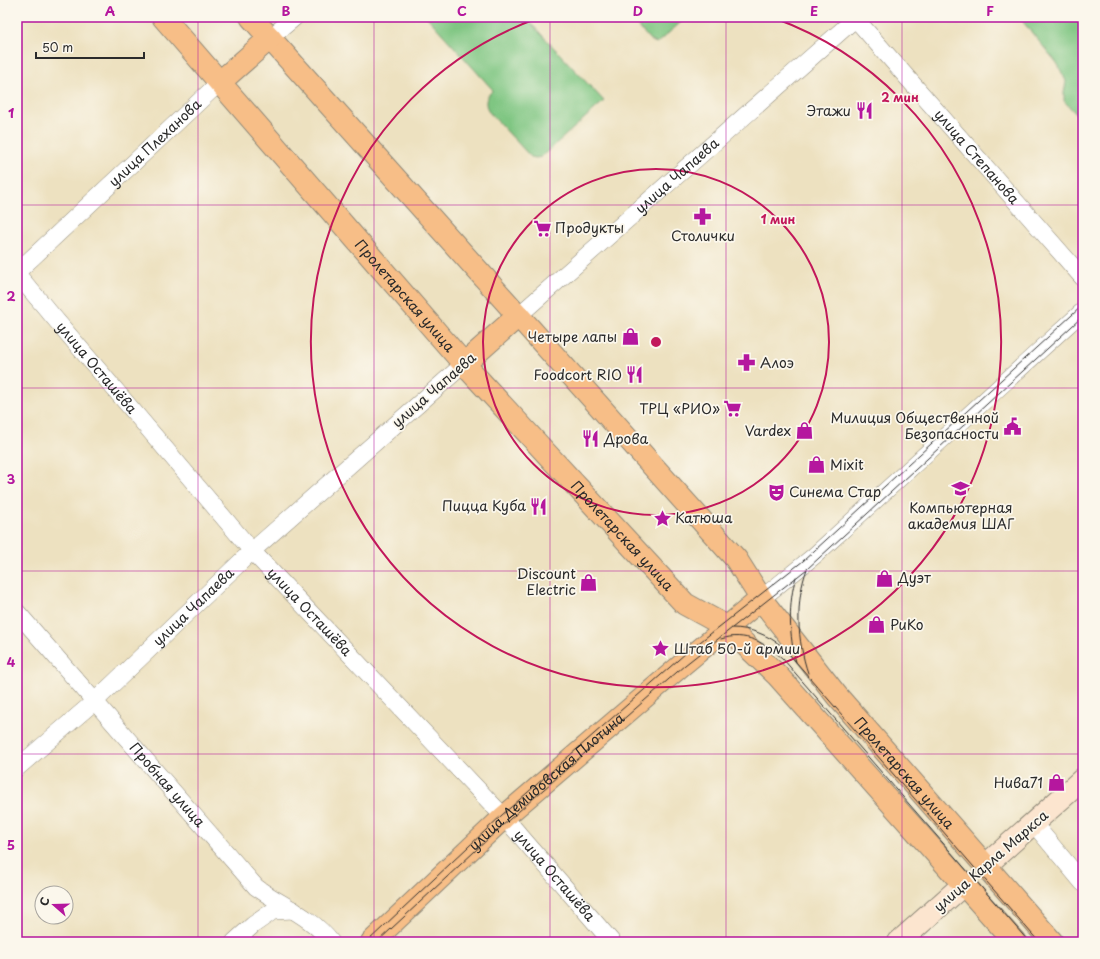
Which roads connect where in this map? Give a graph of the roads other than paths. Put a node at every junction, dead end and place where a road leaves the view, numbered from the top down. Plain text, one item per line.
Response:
1 (163, 17) edge
2 (251, 17) edge
3 (295, 17) edge
4 (855, 17) edge
5 (270, 38) junction
6 (220, 82) junction
7 (17, 273) edge
8 (1083, 278) edge
9 (1083, 311) edge
10 (518, 316) junction
11 (464, 364) junction
12 (252, 551) junction
13 (761, 599) junction
14 (17, 612) edge
15 (727, 627) junction
16 (95, 701) junction
17 (17, 768) edge
18 (1083, 779) edge
19 (504, 817) junction
20 (1034, 824) junction
21 (986, 866) junction
22 (1083, 883) edge
23 (964, 884) junction
24 (293, 910) junction
25 (234, 942) edge
26 (331, 942) edge
27 (372, 942) edge
28 (612, 942) edge
29 (899, 942) edge
30 (1015, 942) edge
31 (1052, 942) edge

1 - 6 main road, Пролетарская улица
2 - 5 main road, Пролетарская улица
3 - 5 street, улица Плеханова
4 - 8 street, улица Степанова
4 - 10 street, улица Чапаева
5 - 6 main road, улица Плеханова
5 - 10 main road, Пролетарская улица
6 - 7 street, улица Плеханова
6 - 11 main road, Пролетарская улица
7 - 12 street, улица Осташёва
9 - 13 street
10 - 11 main road, улица Чапаева
10 - 13 main road, Пролетарская улица
11 - 12 street, улица Чапаева
11 - 15 main road, Пролетарская улица
12 - 16 street, улица Чапаева
12 - 19 street, улица Осташёва
13 - 15 main road
13 - 21 main road, Пролетарская улица
14 - 16 street, Пробная улица
15 - 19 main road, улица Демидовская Плотина
15 - 23 main road, Пролетарская улица
16 - 17 street, улица Чапаева
16 - 24 street, Пробная улица
18 - 20 main road, улица Карла Маркса
19 - 27 main road, улица Демидовская Плотина
19 - 28 street, улица Осташёва
20 - 21 main road, улица Карла Маркса
20 - 22 street
21 - 23 main road, улица Карла Маркса
21 - 31 main road, Пролетарская улица
23 - 29 main road, улица Карла Маркса
23 - 30 main road, Пролетарская улица
24 - 25 street
24 - 26 street, Пробная улица

